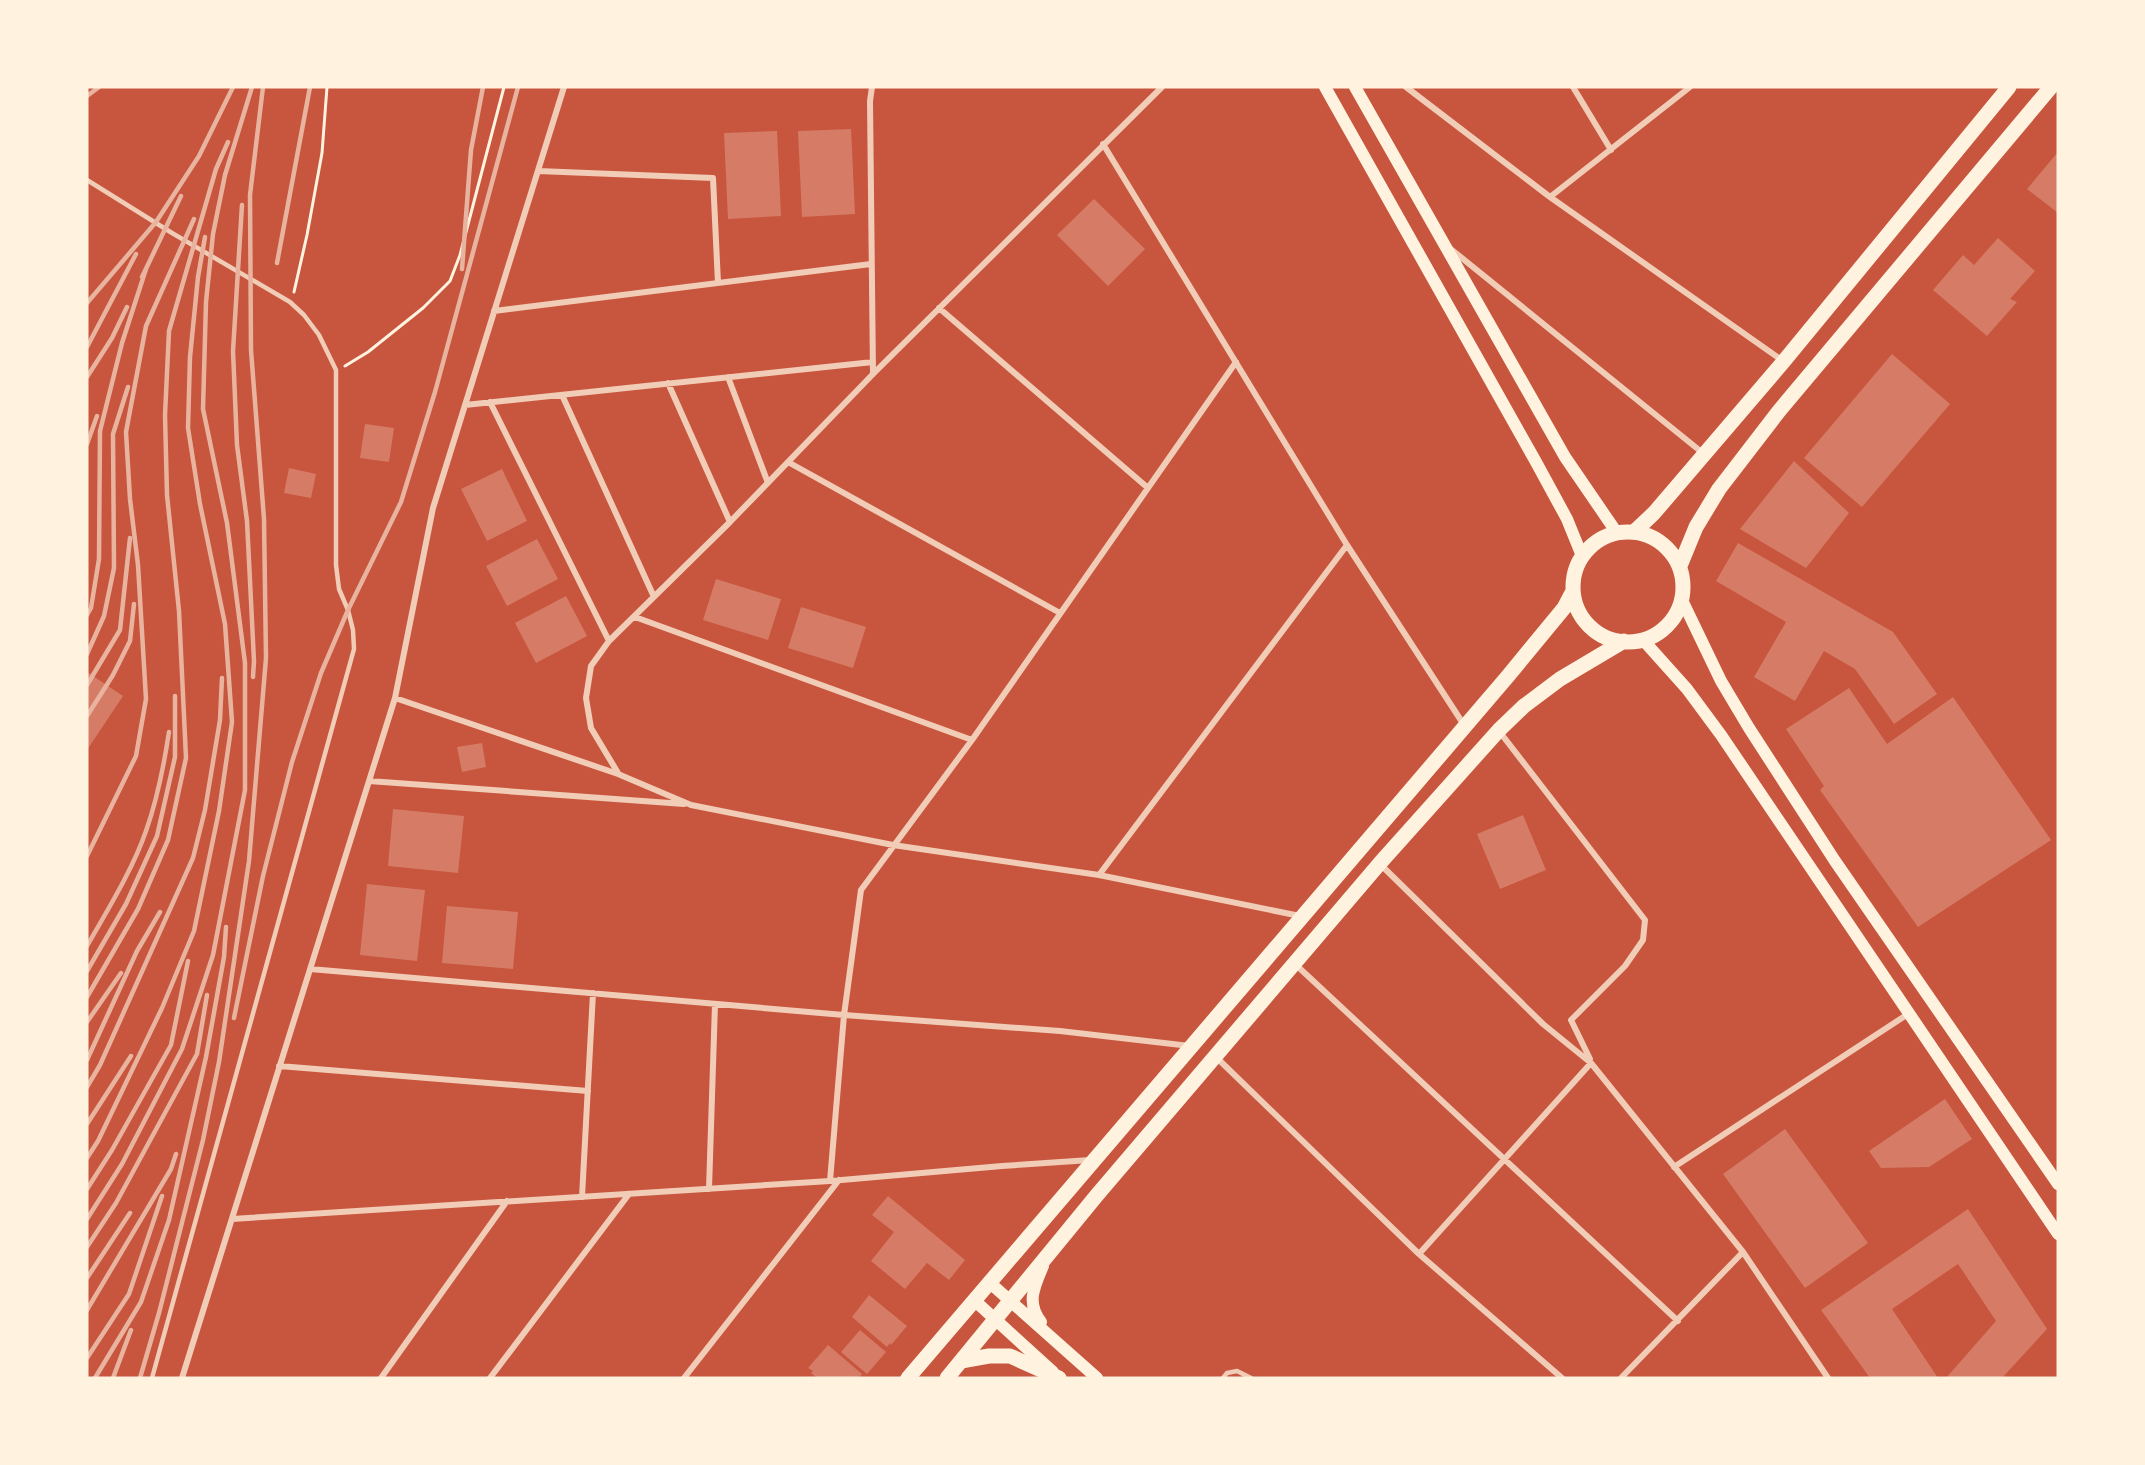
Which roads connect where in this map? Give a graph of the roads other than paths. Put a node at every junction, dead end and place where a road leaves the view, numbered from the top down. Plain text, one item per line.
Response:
1 (564, 87) edge
2 (872, 87) edge
3 (1162, 87) edge
4 (1325, 87) edge
5 (1355, 87) edge
6 (1406, 87) edge
7 (1573, 87) edge
8 (1690, 87) edge
9 (2009, 87) edge
10 (2051, 87) edge
11 (1103, 144) junction
12 (1611, 150) junction
13 (538, 171) junction
14 (87, 180) edge
15 (1550, 197) junction
16 (1446, 246) junction
17 (872, 264) junction
18 (718, 283) junction
19 (939, 308) junction
20 (494, 311) junction
21 (1784, 361) junction
22 (873, 362) junction
23 (1236, 362) junction
24 (873, 374) junction
25 (728, 377) junction
26 (668, 383) junction
27 (562, 395) junction
28 (490, 402) junction
29 (465, 405) junction
30 (1704, 454) junction
31 (789, 462) junction
32 (768, 483) junction
33 (1148, 488) junction
34 (730, 522) junction
35 (1634, 532) junction
36 (1617, 533) junction
37 (1347, 545) junction
38 (1582, 556) junction
39 (1680, 566) junction
40 (1573, 591) junction
41 (654, 597) junction
42 (1682, 600) junction
43 (1060, 613) junction
44 (635, 617) junction
45 (609, 641) junction
46 (1644, 641) junction
47 (1624, 642) junction
48 (395, 698) junction
49 (1464, 725) junction
50 (1498, 730) junction
51 (972, 740) junction
52 (618, 774) junction
53 (369, 781) junction
54 (691, 805) junction
55 (893, 845) junction
56 (1380, 863) junction
57 (1099, 875) junction
58 (1300, 916) junction
59 (1295, 963) junction
60 (310, 969) junction
61 (593, 993) junction
62 (716, 1004) junction
63 (1908, 1014) junction
64 (844, 1015) junction
65 (1191, 1046) junction
66 (1216, 1057) junction
67 (1591, 1062) junction
68 (279, 1066) junction
69 (588, 1091) junction
70 (1504, 1159) junction
71 (1094, 1160) junction
72 (1674, 1167) junction
73 (840, 1180) junction
74 (830, 1181) junction
75 (2058, 1184) edge
76 (709, 1189) junction
77 (629, 1194) junction
78 (582, 1197) junction
79 (507, 1202) junction
80 (232, 1219) junction
81 (2058, 1234) edge
82 (1743, 1252) junction
83 (1050, 1254) junction
84 (1419, 1254) junction
85 (989, 1282) junction
86 (974, 1300) junction
87 (1012, 1301) junction
88 (996, 1319) junction
89 (1678, 1321) junction
90 (1055, 1340) junction
91 (961, 1361) junction
92 (152, 1378) edge
93 (182, 1378) edge
94 (381, 1378) edge
95 (490, 1378) edge
96 (684, 1378) edge
97 (908, 1378) edge
98 (947, 1378) edge
99 (1060, 1378) edge
100 (1097, 1378) edge
101 (1223, 1378) edge
102 (1251, 1378) edge
103 (1562, 1378) edge
104 (1621, 1378) edge
105 (1828, 1378) edge

1 - 13 street
2 - 17 street
3 - 11 street
4 - 38 main road
5 - 16 main road
6 - 15 street
7 - 12 street
8 - 12 street
9 - 21 main road
10 - 39 main road
11 - 19 street
11 - 23 street
12 - 15 street
13 - 18 street
13 - 20 street
14 - 92 lane
15 - 21 street
16 - 30 street
16 - 36 main road
17 - 18 street
17 - 22 street
18 - 20 street
19 - 24 street
19 - 33 street
20 - 29 street
21 - 30 main road
22 - 24 street
22 - 25 street
23 - 33 street
23 - 37 street
24 - 31 street
25 - 26 street
25 - 32 street
26 - 27 street
26 - 34 street
27 - 28 street
27 - 41 street
28 - 29 street
28 - 45 street
29 - 48 street
30 - 35 main road
31 - 32 street
31 - 43 street
32 - 34 street
33 - 43 street
34 - 41 street
35 - 36 main road
35 - 39 main road
36 - 38 main road
37 - 49 street
37 - 57 street
38 - 40 main road
39 - 42 main road
40 - 47 main road
40 - 49 main road
41 - 44 street
42 - 46 main road
42 - 75 main road
43 - 51 street
44 - 45 street
44 - 51 street
45 - 52 street
46 - 47 main road
46 - 63 main road
47 - 50 main road
48 - 52 street
48 - 53 street
49 - 58 main road
50 - 56 main road
50 - 67 street
51 - 55 street
52 - 54 street
53 - 54 street
53 - 60 street
54 - 55 street
55 - 57 street
55 - 64 street
56 - 59 main road
56 - 67 street
57 - 58 street
58 - 65 main road
59 - 66 main road
59 - 70 street
60 - 61 street
60 - 68 street
61 - 62 street
61 - 69 street
62 - 64 street
62 - 76 street
63 - 72 street
63 - 81 main road
64 - 65 street
64 - 74 street
65 - 71 main road
66 - 83 main road
66 - 84 street
67 - 70 street
67 - 72 street
68 - 69 street
68 - 80 street
69 - 78 street
70 - 84 street
70 - 89 street
71 - 73 street
71 - 85 main road
72 - 82 street
73 - 74 street
73 - 96 street
74 - 76 street
76 - 77 street
77 - 78 street
77 - 95 street
78 - 79 street
79 - 80 street
79 - 94 street
80 - 93 street
82 - 89 street
82 - 105 street
83 - 87 main road
83 - 90 main road
84 - 103 street
85 - 86 main road
85 - 87 main road
86 - 88 main road
86 - 97 main road
87 - 88 main road
87 - 90 main road
88 - 91 main road
88 - 99 main road
89 - 104 street
90 - 100 main road
91 - 98 main road
91 - 99 main road
101 - 102 lane

